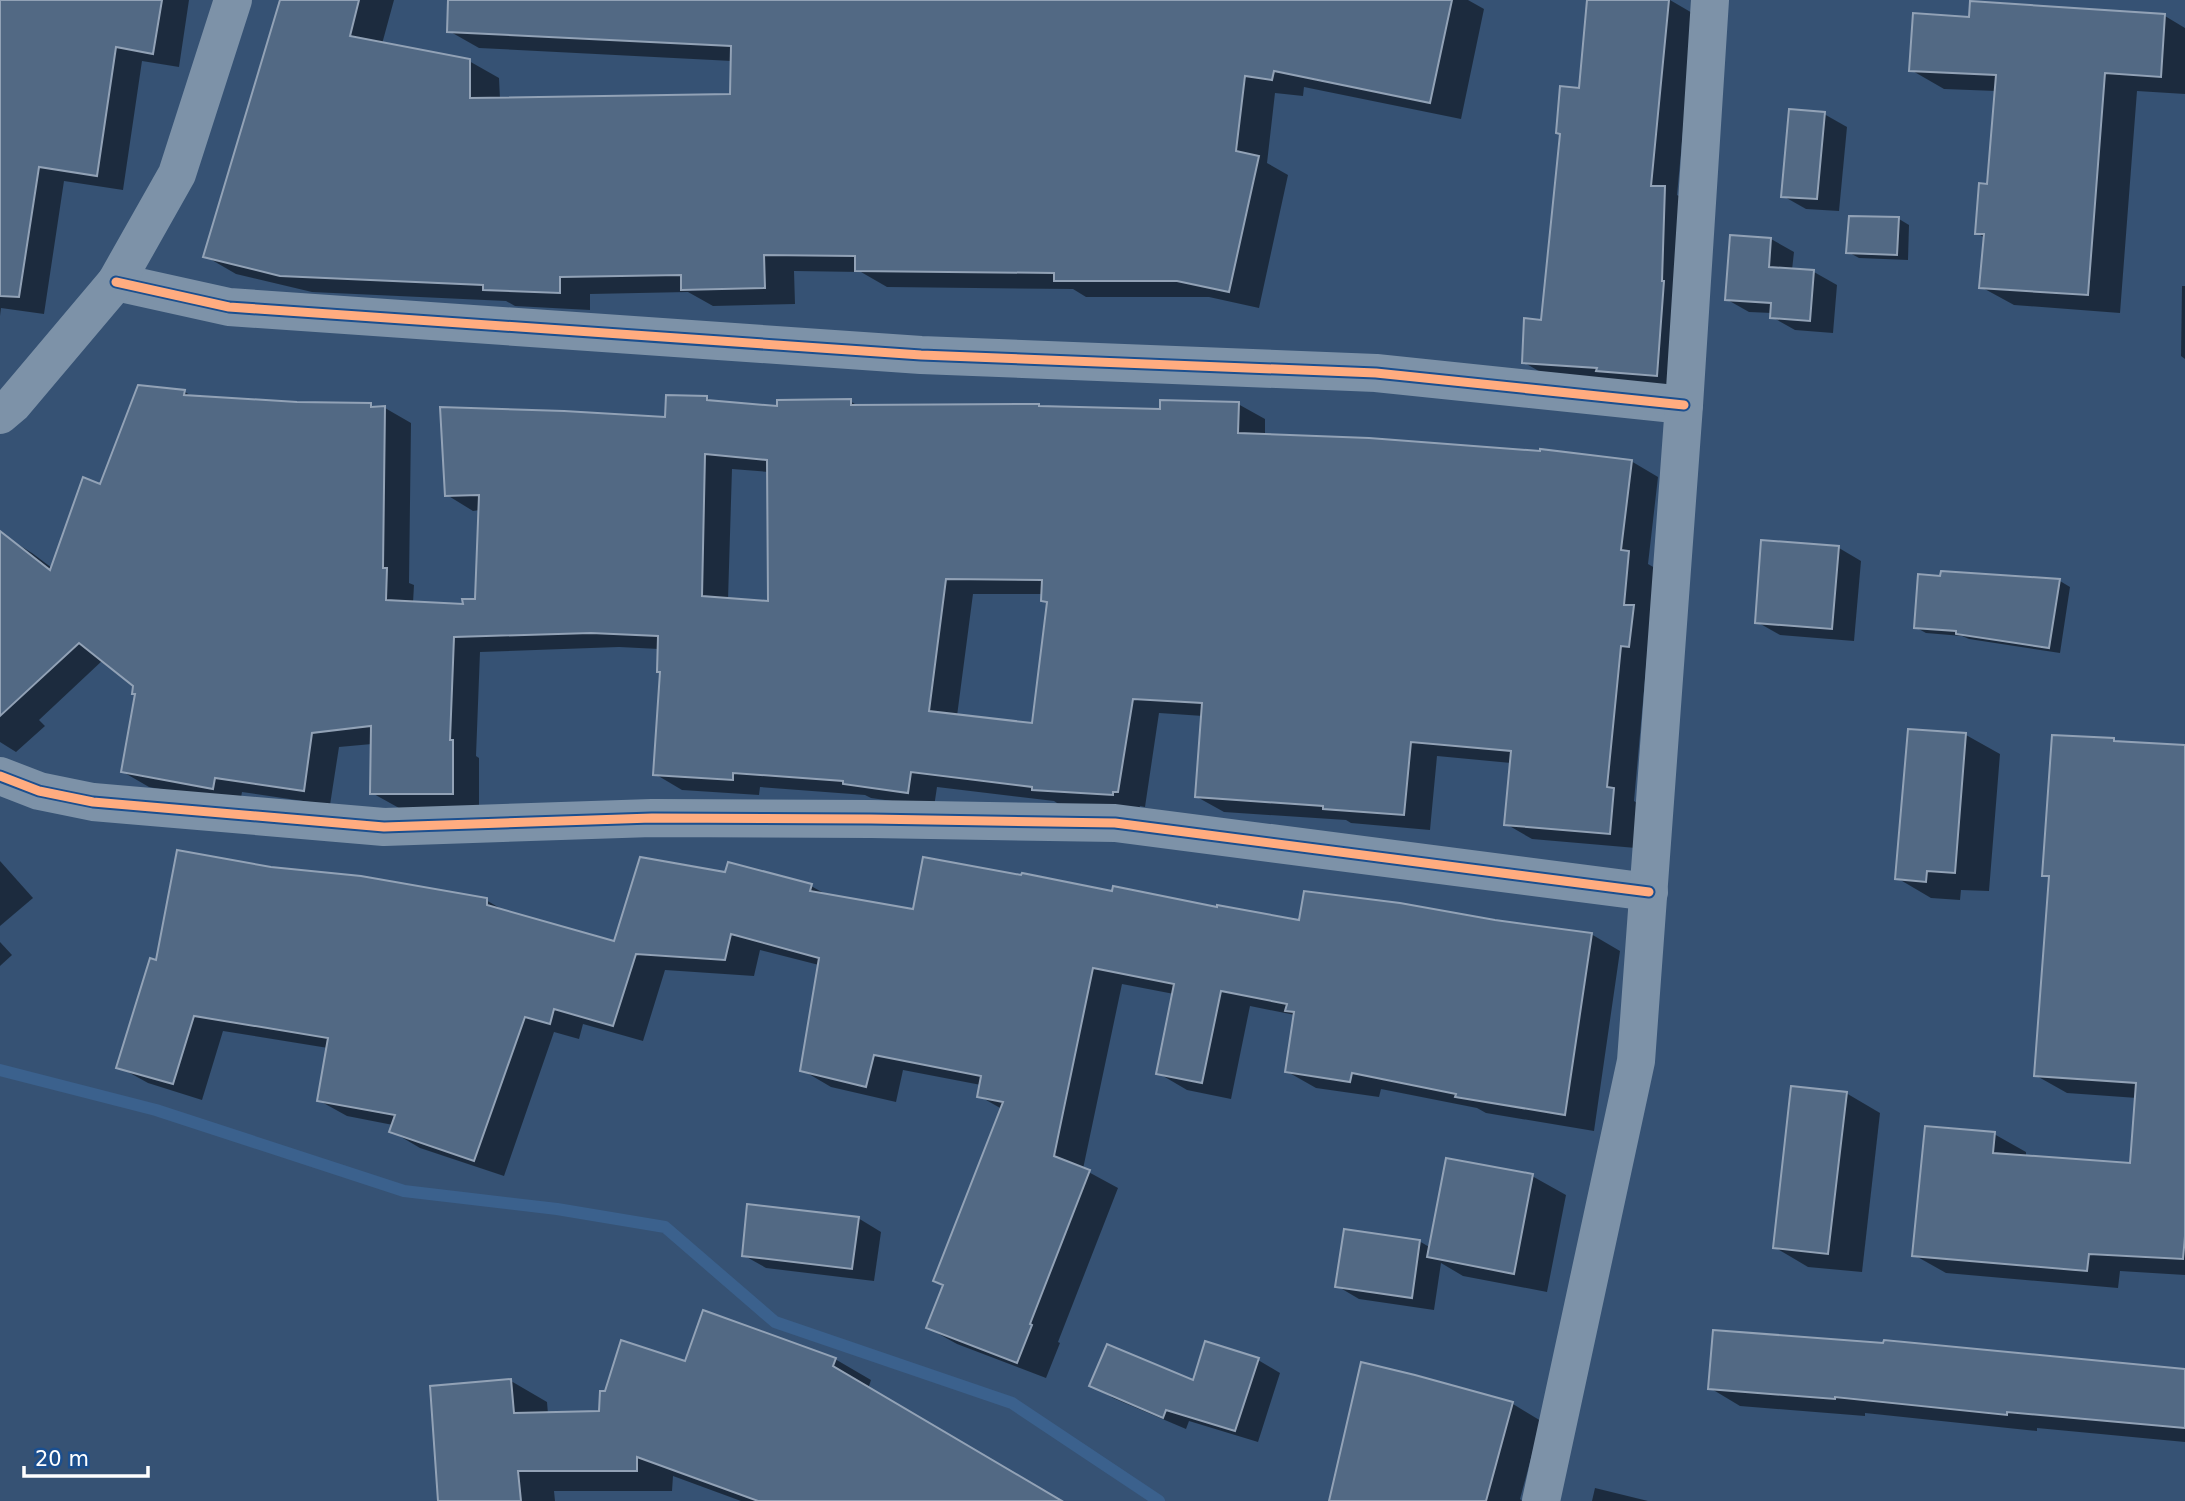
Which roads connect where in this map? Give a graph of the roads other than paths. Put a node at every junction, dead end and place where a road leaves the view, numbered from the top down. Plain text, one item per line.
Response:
1 (233, 0) edge
2 (1710, 0) edge
3 (116, 282) junction
4 (1684, 405) junction
5 (0, 415) edge
6 (0, 776) edge
7 (1649, 892) junction
8 (1541, 1501) edge

1 - 3 street
2 - 4 street
3 - 4 street
3 - 5 street
4 - 7 street
6 - 7 street
7 - 8 street

